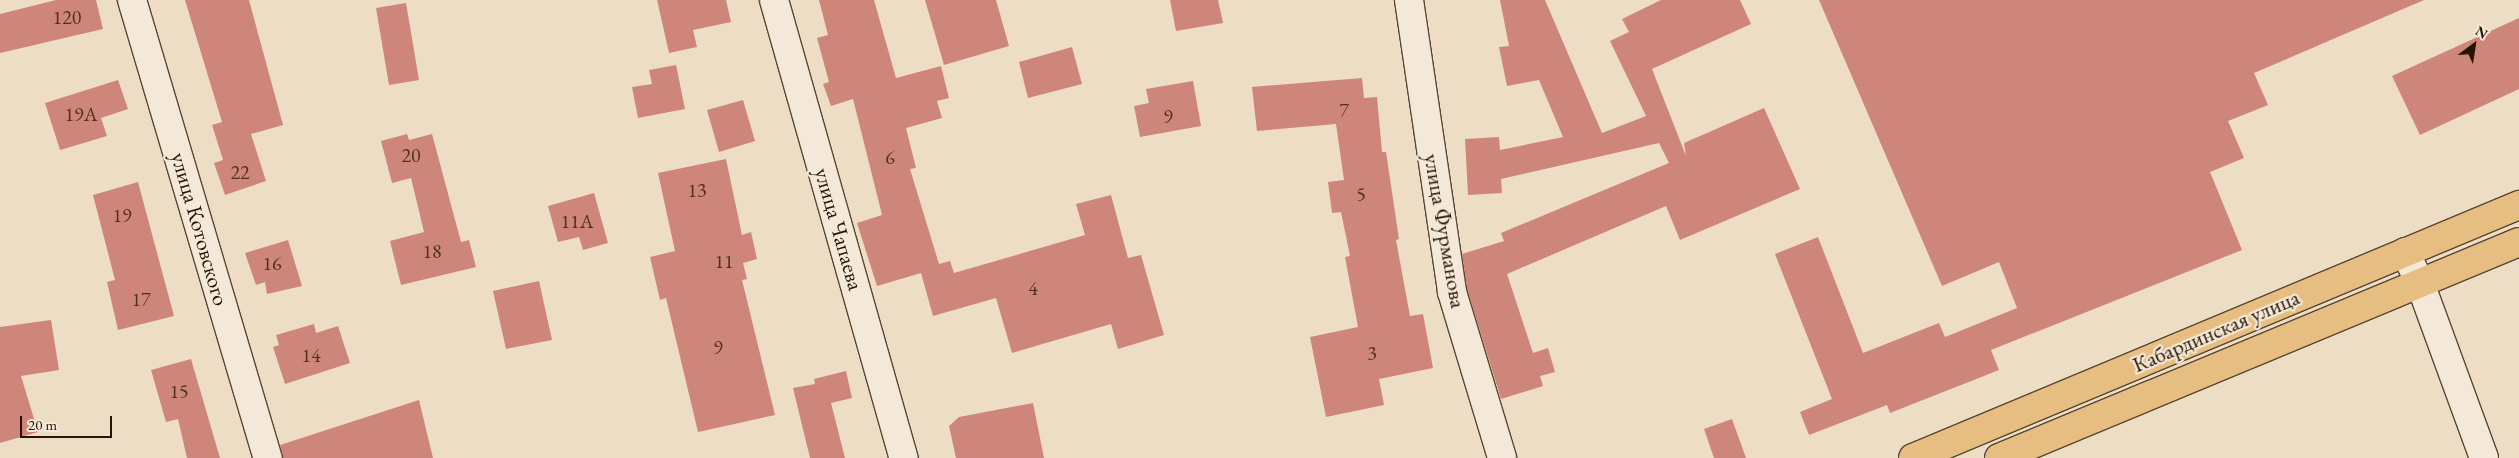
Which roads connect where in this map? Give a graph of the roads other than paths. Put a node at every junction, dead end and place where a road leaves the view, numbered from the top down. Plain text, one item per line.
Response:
1 (132, 0) edge
2 (774, 0) edge
3 (1408, 0) edge
4 (2519, 205) edge
5 (2519, 242) edge
6 (2405, 252) junction
7 (2420, 283) junction
8 (268, 458) edge
9 (904, 458) edge
10 (1502, 458) edge
11 (1913, 458) edge
12 (2000, 458) edge
13 (2484, 458) edge

1 - 8 street, улица Котовского
2 - 9 street, улица Чапаева
3 - 10 street, улица Фурманова
4 - 6 main road, Кабардинская улица
5 - 7 main road, Кабардинская улица
6 - 7 street
6 - 11 main road, Кабардинская улица
7 - 12 main road, Кабардинская улица
7 - 13 street

